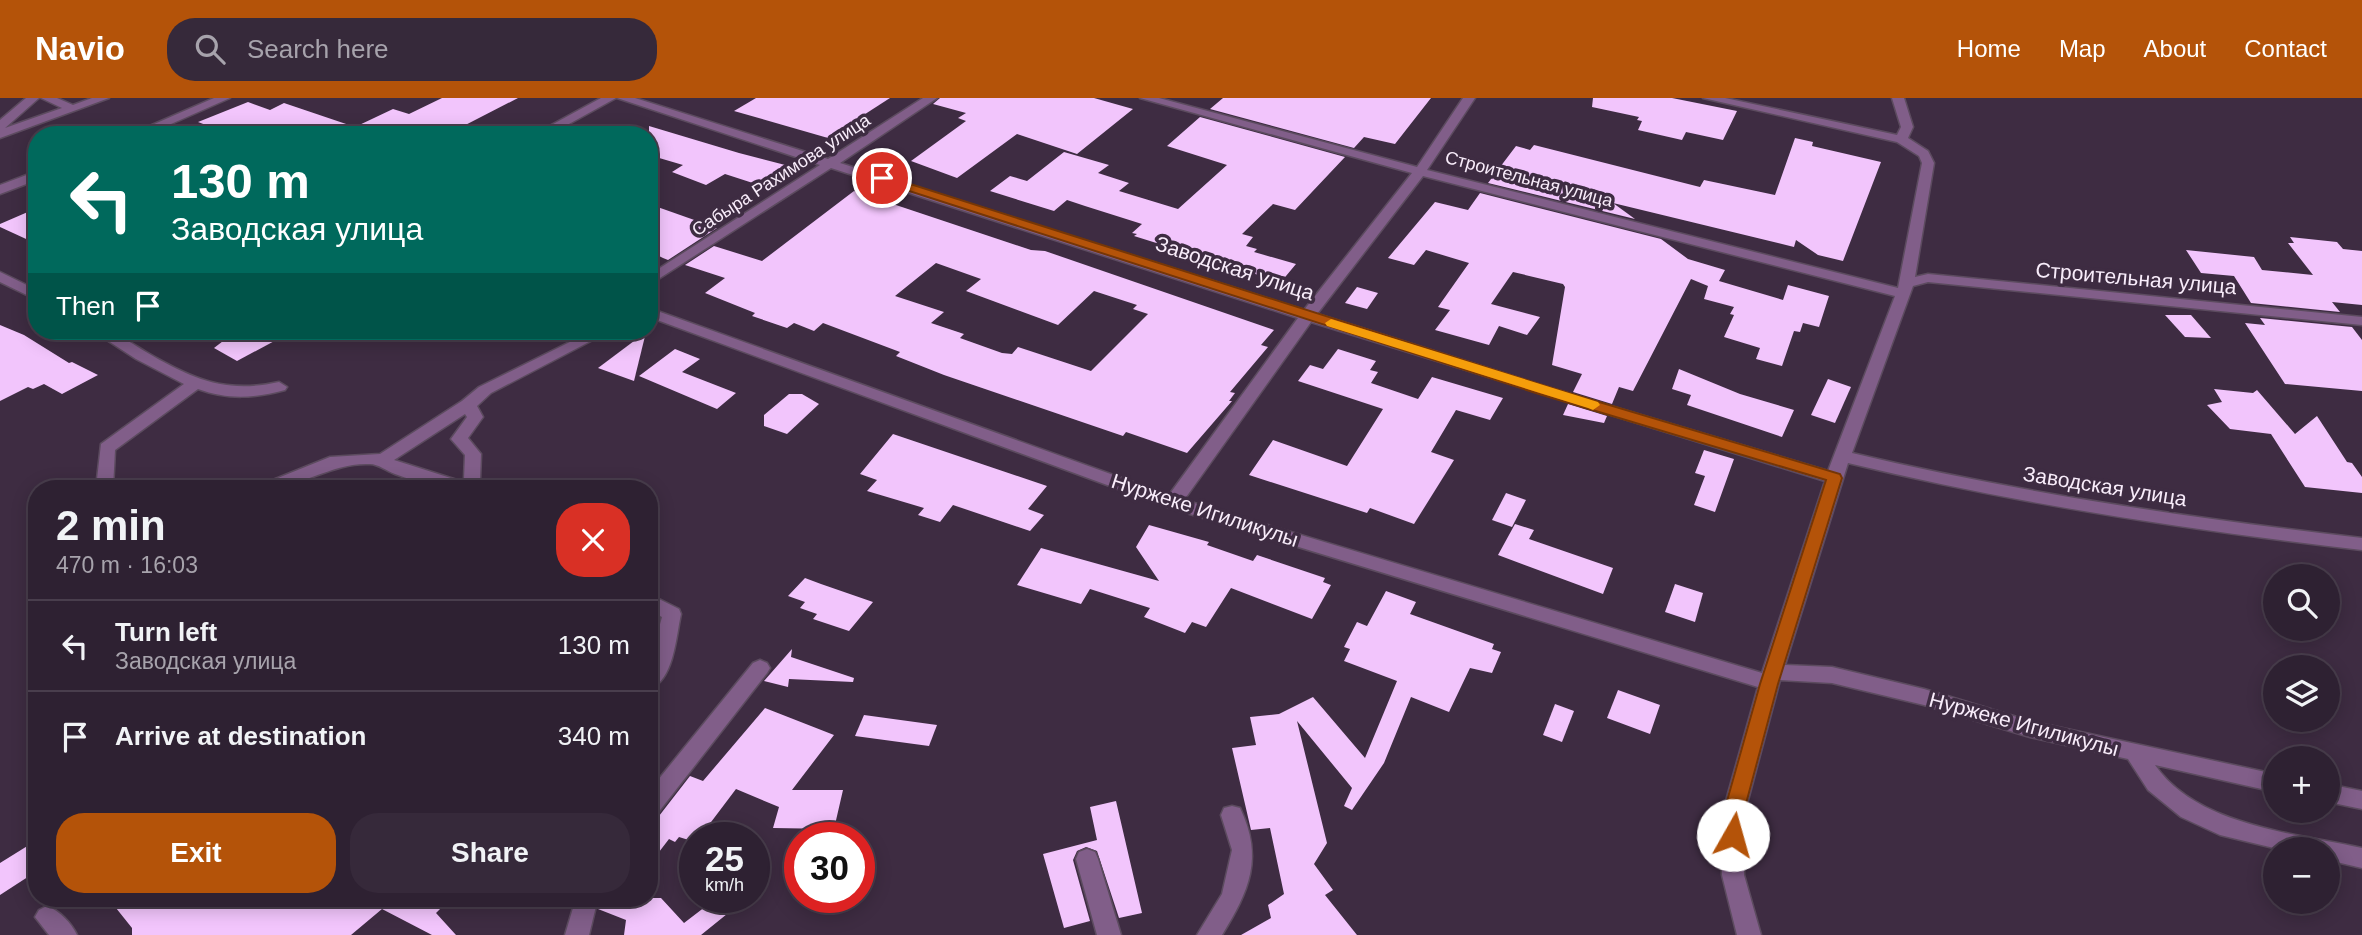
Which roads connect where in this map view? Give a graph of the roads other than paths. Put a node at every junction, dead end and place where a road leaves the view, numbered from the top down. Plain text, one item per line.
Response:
1 (33, 98) edge
2 (47, 98) edge
3 (103, 98) edge
4 (224, 98) edge
5 (610, 98) edge
6 (622, 98) edge
7 (931, 98) edge
8 (1146, 98) edge
9 (1469, 98) edge
10 (1709, 98) edge
11 (1898, 98) edge
12 (73, 109) junction
13 (4, 124) edge
14 (29, 125) junction
15 (156, 126) edge
16 (556, 126) edge
17 (0, 134) edge
18 (1901, 139) junction
19 (832, 162) junction
20 (1421, 170) junction
21 (28, 179) edge
22 (0, 190) edge
23 (658, 275) edge
24 (0, 276) edge
25 (1905, 289) junction
26 (28, 291) edge
27 (658, 315) edge
28 (1309, 315) junction
29 (2362, 321) edge
30 (116, 340) edge
31 (585, 340) edge
32 (195, 384) junction
33 (279, 387) dead end
34 (468, 405) junction
35 (1843, 456) junction
36 (382, 461) junction
37 (1834, 478) junction
38 (105, 480) edge
39 (289, 480) edge
40 (439, 480) edge
41 (472, 480) edge
42 (1173, 503) junction
43 (2362, 544) edge
44 (658, 606) edge
45 (760, 668) dead end
46 (658, 669) edge
47 (1771, 678) junction
48 (2135, 753) junction
49 (2263, 780) edge
50 (2340, 795) edge
51 (658, 796) edge
52 (2362, 800) edge
53 (1232, 815) dead end
54 (2362, 858) edge
55 (1087, 859) dead end
56 (585, 907) edge
57 (47, 917) dead end
58 (65, 935) edge
59 (577, 935) edge
60 (1109, 935) edge
61 (1209, 935) edge
62 (1749, 935) edge

1 - 13 street
2 - 12 street
3 - 12 street
4 - 15 street
5 - 16 street
6 - 19 street, Заводская улица
7 - 19 street, Сабыра Рахимова улица
8 - 20 street, Строительная улица
9 - 20 street
10 - 18 street
11 - 18 street
12 - 14 street
13 - 14 street
14 - 17 street
18 - 25 street
19 - 23 street, Сабыра Рахимова улица
19 - 28 street, Заводская улица
20 - 25 street, Строительная улица
20 - 28 street
21 - 22 street
24 - 26 street
25 - 29 street, Строительная улица
25 - 35 street
27 - 42 street, Нуржеке Игиликулы
28 - 37 street, Заводская улица
28 - 42 street
30 - 32 street
31 - 34 street
32 - 33 street
32 - 38 street
34 - 36 street
34 - 41 street
35 - 37 street
35 - 43 street, Заводская улица
36 - 39 street
36 - 40 street
37 - 47 street
42 - 47 street, Нуржеке Игиликулы
44 - 46 street
45 - 51 street
47 - 48 street, Нуржеке Игиликулы
47 - 62 street
48 - 49 street, Нуржеке Игиликулы
48 - 54 street
50 - 52 street
53 - 61 street
55 - 60 street
56 - 59 street
57 - 58 street

